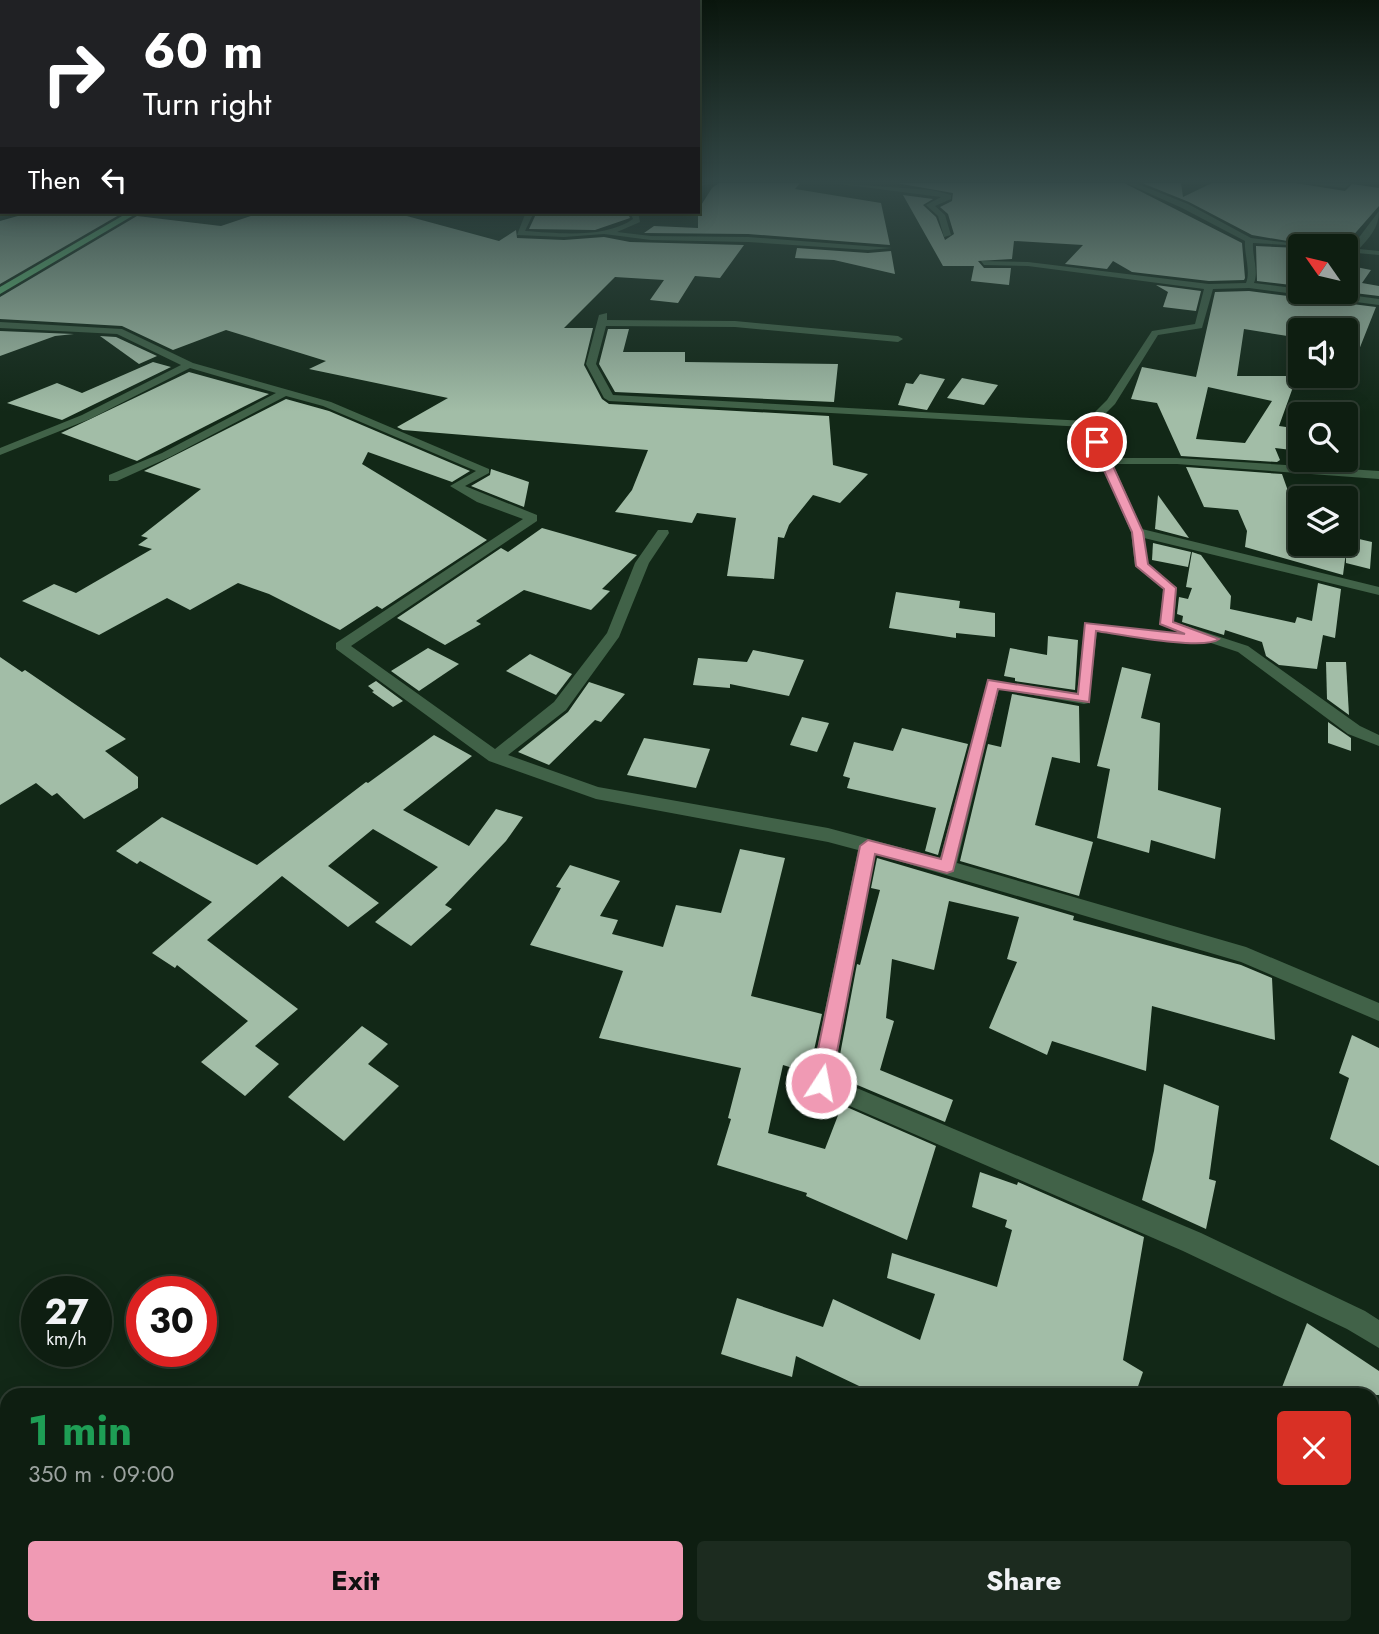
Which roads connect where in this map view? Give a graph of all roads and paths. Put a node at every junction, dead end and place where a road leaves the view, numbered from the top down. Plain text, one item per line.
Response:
1 (54, 259) edge
2 (1249, 259) edge
3 (984, 264) dead end
4 (1249, 285) junction
5 (1209, 287) junction
6 (1288, 290) edge
7 (0, 291) edge
8 (1358, 299) edge
9 (1379, 302) edge
10 (0, 325) edge
11 (898, 339) dead end
12 (189, 365) junction
13 (285, 392) junction
14 (1089, 424) junction
15 (0, 452) edge
16 (1104, 461) junction
17 (1379, 475) edge
18 (113, 478) dead end
19 (1137, 532) junction
20 (663, 533) dead end
21 (1379, 591) edge
22 (1213, 639) junction
23 (1379, 741) edge
24 (495, 757) junction
25 (868, 846) junction
26 (947, 867) junction
27 (1379, 1012) edge
28 (1379, 1335) edge

1 - 7 highway
2 - 4 street
3 - 5 street
4 - 5 street
4 - 6 street
5 - 14 street
8 - 9 street
10 - 12 street
11 - 14 street
12 - 13 street
12 - 15 street
13 - 18 street
13 - 24 street
14 - 16 street
16 - 17 street
16 - 19 street
19 - 21 street
19 - 22 street
20 - 24 street
22 - 23 street
22 - 26 street
24 - 25 street
25 - 26 street
25 - 28 street
26 - 27 street

